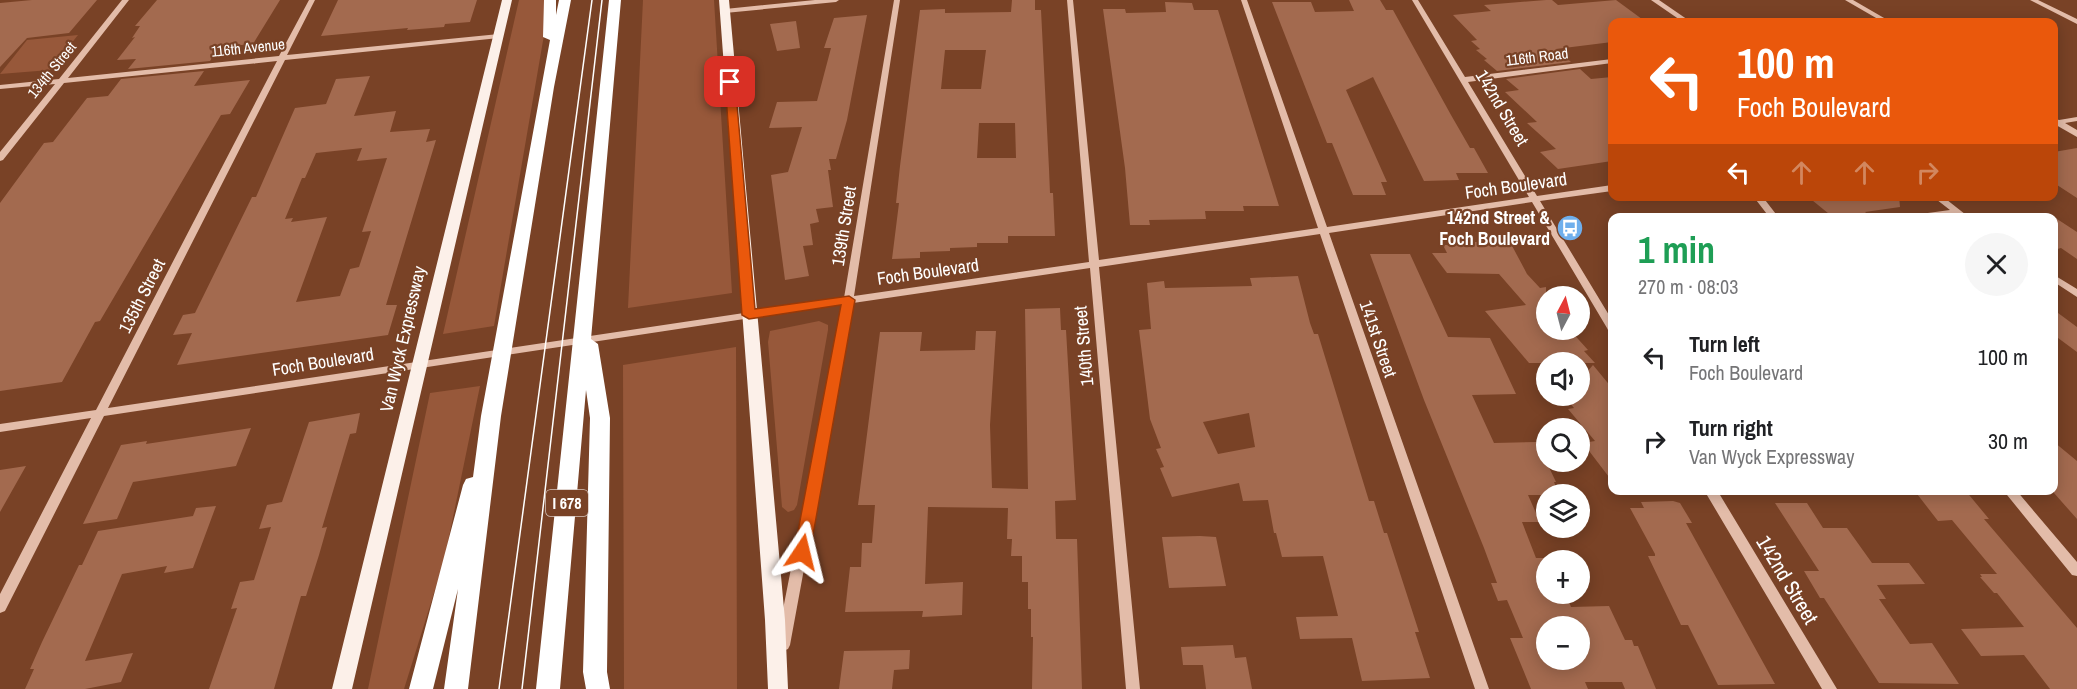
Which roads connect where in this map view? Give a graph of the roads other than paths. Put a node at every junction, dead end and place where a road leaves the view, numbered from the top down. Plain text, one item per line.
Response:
1 (126, 0) edge
2 (312, 0) edge
3 (507, 0) edge
4 (550, 0) edge
5 (565, 0) edge
6 (615, 0) edge
7 (836, 0) edge
8 (897, 0) edge
9 (1070, 0) edge
10 (1244, 0) edge
11 (1415, 0) edge
12 (1654, 0) edge
13 (1848, 0) edge
14 (2033, 0) edge
15 (724, 6) edge
16 (1680, 18) edge
17 (1880, 18) edge
18 (2077, 22) edge
19 (499, 36) junction
20 (282, 58) junction
21 (1608, 62) edge
22 (62, 80) junction
23 (1464, 80) junction
24 (0, 87) edge
25 (547, 87) junction
26 (2077, 119) edge
27 (2058, 122) edge
28 (2058, 124) edge
29 (2077, 134) edge
30 (0, 158) edge
31 (1608, 189) edge
32 (1535, 199) junction
33 (1761, 201) edge
34 (1943, 201) edge
35 (1771, 213) edge
36 (1959, 213) edge
37 (1323, 231) junction
38 (1094, 264) junction
39 (2058, 281) edge
40 (2077, 294) edge
41 (849, 300) junction
42 (749, 315) junction
43 (585, 316) junction
44 (1608, 321) edge
45 (419, 365) junction
46 (100, 413) junction
47 (491, 416) junction
48 (0, 428) edge
49 (1713, 495) edge
50 (2012, 495) edge
51 (2077, 571) edge
52 (0, 607) edge
53 (778, 669) junction
54 (342, 689) edge
55 (420, 689) edge
56 (456, 689) edge
57 (548, 689) edge
58 (598, 689) edge
59 (778, 689) edge
60 (1133, 689) edge
61 (1482, 689) edge
62 (1830, 689) edge

1 - 22 street, 134th Street
2 - 20 street, 135th Street
3 - 19 main road, Van Wyck Expressway
4 - 25 highway
5 - 25 highway
6 - 43 highway, I 678
7 - 15 street
8 - 41 street, 139th Street
9 - 38 street, 140th Street
10 - 37 street, 141st Street
11 - 23 street, 142nd Street
12 - 16 street
13 - 17 street
14 - 18 street
15 - 42 main road
19 - 20 street, 116th Avenue
19 - 45 main road, Van Wyck Expressway
20 - 22 street, 116th Avenue
20 - 46 street, 135th Street
21 - 23 street, 116th Road
22 - 24 street, 116th Avenue
22 - 30 street, 134th Street
23 - 32 street, 142nd Street
25 - 47 highway
26 - 27 street
28 - 29 street
31 - 32 street, Foch Boulevard
32 - 37 street, Foch Boulevard
32 - 44 street, 142nd Street
33 - 35 street
34 - 36 street
37 - 38 street, Foch Boulevard
37 - 61 street, 141st Street
38 - 41 street, Foch Boulevard
38 - 60 street, 140th Street
39 - 40 street
41 - 42 street, Foch Boulevard
41 - 53 street, 139th Street
42 - 45 street, Foch Boulevard
42 - 53 main road
43 - 57 highway, I 678
43 - 58 highway
45 - 46 street, Foch Boulevard
45 - 54 main road, Van Wyck Expressway
46 - 48 street, Foch Boulevard
46 - 52 street, 135th Street
47 - 55 highway
47 - 56 highway
49 - 62 street, 142nd Street
50 - 51 street
53 - 59 main road

